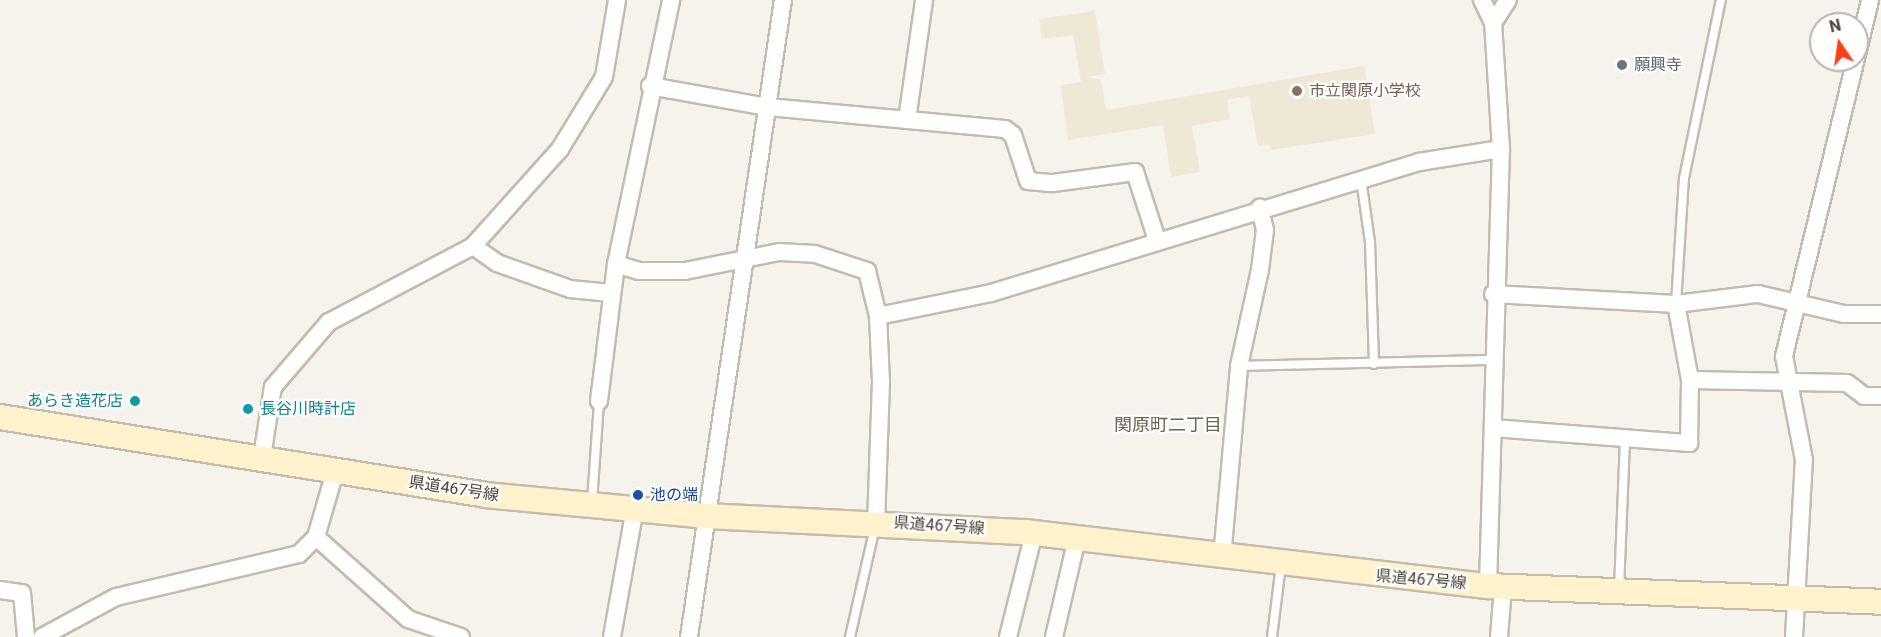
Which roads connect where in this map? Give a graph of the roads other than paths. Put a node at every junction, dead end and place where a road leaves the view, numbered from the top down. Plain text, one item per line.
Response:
1 (617, 0) edge
2 (671, 0) edge
3 (783, 0) edge
4 (924, 0) edge
5 (1482, 0) edge
6 (1508, 0) edge
7 (1721, 0) edge
8 (1870, 0) edge
9 (1492, 22) junction
10 (651, 86) junction
11 (768, 107) junction
12 (907, 120) junction
13 (1501, 149) junction
14 (1360, 179) junction
15 (1260, 208) junction
16 (1157, 240) junction
17 (473, 246) junction
18 (746, 258) junction
19 (616, 264) junction
20 (611, 293) junction
21 (1493, 294) junction
22 (1797, 301) junction
23 (1676, 304) junction
24 (1881, 314) edge
25 (878, 316) junction
26 (1493, 360) junction
27 (1374, 364) junction
28 (1239, 366) junction
29 (1690, 380) junction
30 (1788, 382) junction
31 (1881, 396) edge
32 (599, 401) joint
33 (0, 417) edge
34 (1493, 428) junction
35 (1625, 436) junction
36 (262, 456) junction
37 (336, 468) junction
38 (592, 504) junction
39 (635, 508) junction
40 (706, 516) junction
41 (876, 521) junction
42 (1034, 533) junction
43 (316, 537) junction
44 (1077, 538) junction
45 (1222, 558) junction
46 (1281, 565) junction
47 (1496, 586) junction
48 (0, 590) edge
49 (1619, 594) junction
50 (1797, 601) junction
51 (1881, 602) edge
52 (27, 637) edge
53 (42, 637) edge
54 (461, 637) edge
55 (612, 637) edge
56 (689, 637) edge
57 (850, 637) edge
58 (1008, 637) edge
59 (1054, 637) edge
60 (1272, 637) edge
61 (1499, 637) edge
62 (1794, 637) edge

1 - 17 street
2 - 10 street
3 - 11 street
4 - 12 street
5 - 9 street
6 - 9 street
7 - 23 lane
8 - 22 street
9 - 13 street
10 - 11 street
10 - 19 street
11 - 12 street
11 - 18 street
12 - 16 street
13 - 14 street
13 - 21 street
14 - 15 street
14 - 27 lane
15 - 16 street
15 - 28 street
16 - 25 street
17 - 20 street
17 - 36 street
18 - 19 street
18 - 25 street
18 - 40 street
19 - 20 street
20 - 32 street
21 - 23 street
21 - 26 street
22 - 23 street
22 - 24 street
22 - 30 street
23 - 29 street
25 - 41 street
26 - 27 lane
26 - 34 street
27 - 28 lane
28 - 45 street
29 - 30 street
29 - 35 street
30 - 31 street
30 - 50 street
32 - 38 lane
33 - 36 main road, 県道467号線
34 - 35 street
34 - 47 street
35 - 49 lane
36 - 37 main road, 県道467号線
37 - 38 main road, 県道467号線
37 - 43 street
38 - 39 main road, 県道467号線
39 - 40 main road, 県道467号線
39 - 55 street
40 - 41 main road, 県道467号線
40 - 56 street
41 - 42 main road, 県道467号線
41 - 57 lane
42 - 44 main road, 県道467号線
42 - 58 street
43 - 53 street
43 - 54 street
44 - 45 main road, 県道467号線
44 - 59 street
45 - 46 main road, 県道467号線
46 - 47 main road, 県道467号線
46 - 60 lane
47 - 49 main road, 県道467号線
47 - 61 street
48 - 52 street
49 - 50 main road, 県道467号線
50 - 51 main road, 県道467号線
50 - 62 street

